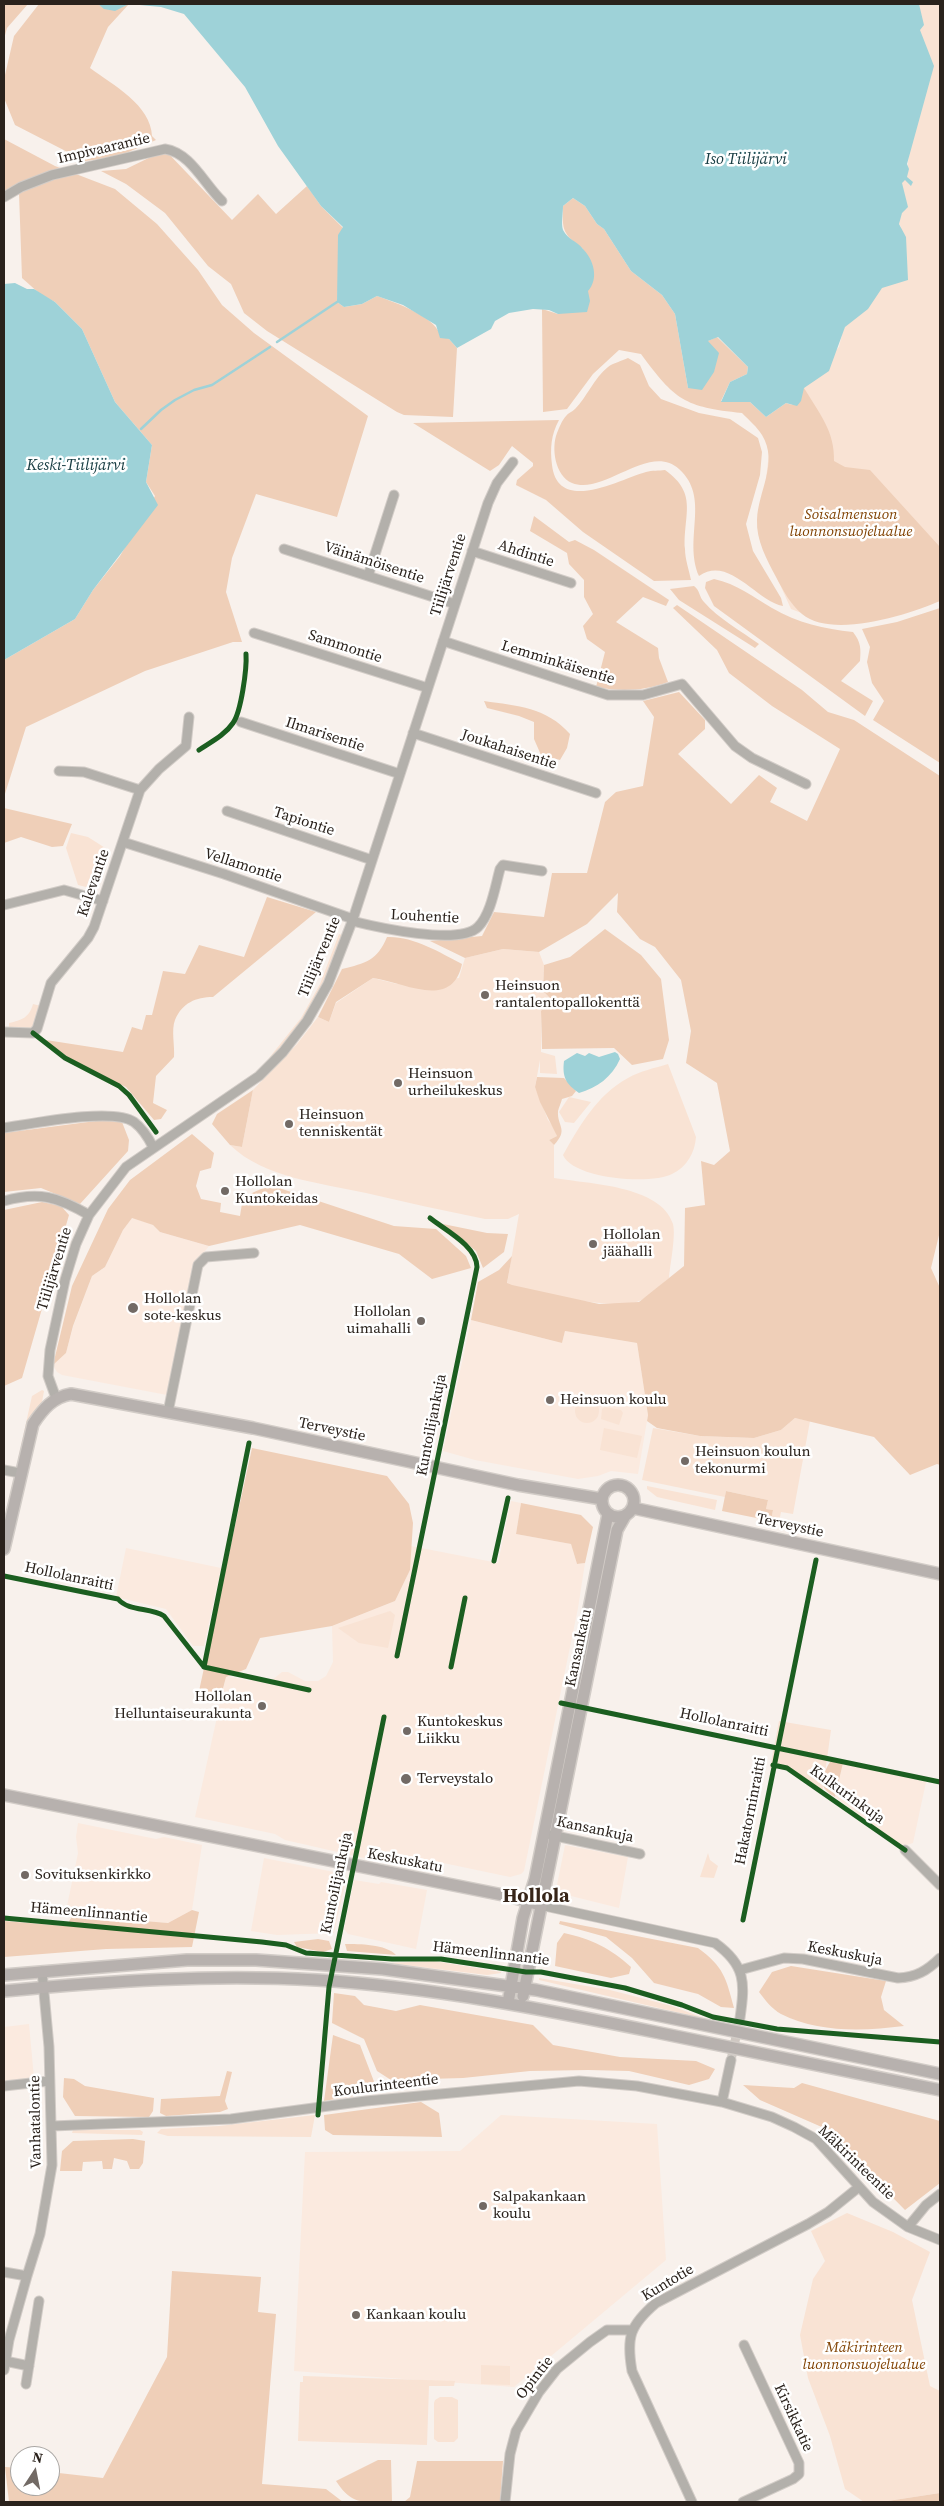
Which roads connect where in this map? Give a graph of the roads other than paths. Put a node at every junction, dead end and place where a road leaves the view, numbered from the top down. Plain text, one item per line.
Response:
1 (4, 197) edge
2 (222, 201) dead end
3 (513, 462) dead end
4 (394, 494) dead end
5 (284, 548) dead end
6 (472, 551) junction
7 (368, 576) junction
8 (571, 583) dead end
9 (455, 604) junction
10 (254, 633) dead end
11 (443, 641) junction
12 (428, 688) junction
13 (189, 718) dead end
14 (241, 722) dead end
15 (413, 733) junction
16 (59, 772) dead end
17 (400, 774) junction
18 (806, 784) dead end
19 (140, 790) junction
20 (596, 793) dead end
21 (226, 811) dead end
22 (123, 842) junction
23 (372, 860) junction
24 (542, 871) dead end
25 (103, 901) junction
26 (4, 905) edge
27 (352, 920) junction
28 (4, 1032) edge
29 (4, 1128) edge
30 (153, 1147) junction
31 (4, 1201) edge
32 (89, 1215) junction
33 (254, 1253) dead end
34 (56, 1398) junction
35 (168, 1412) junction
36 (4, 1470) edge
37 (20, 1473) junction
38 (602, 1499) junction
39 (629, 1512) junction
40 (608, 1514) junction
41 (4, 1550) edge
42 (940, 1574) edge
43 (4, 1795) edge
44 (549, 1834) junction
45 (905, 1850) dead end
46 (640, 1854) dead end
47 (940, 1884) edge
48 (534, 1904) junction
49 (940, 1958) edge
50 (740, 1970) junction
51 (42, 1971) junction
52 (4, 1975) edge
53 (511, 1986) junction
54 (43, 1988) junction
55 (524, 1988) junction
56 (4, 1991) edge
57 (508, 2003) junction
58 (521, 2005) junction
59 (740, 2018) tunnel mouth
60 (731, 2060) tunnel mouth
61 (940, 2074) edge
62 (49, 2081) junction
63 (4, 2086) edge
64 (940, 2090) edge
65 (722, 2102) junction
66 (52, 2126) junction
67 (858, 2187) junction
68 (940, 2194) edge
69 (908, 2227) junction
70 (940, 2240) edge
71 (4, 2272) edge
72 (27, 2276) junction
73 (39, 2300) dead end
74 (631, 2330) junction
75 (744, 2346) dead end
76 (5, 2366) edge
77 (29, 2366) junction
78 (26, 2384) dead end
79 (506, 2502) edge
80 (692, 2502) edge
81 (743, 2502) edge

1 - 2 street, Impivaarantie
3 - 6 street, Tiilijärventie
4 - 7 street
5 - 7 street, Väinämöisentie
6 - 8 street, Ahdintie
6 - 9 street, Tiilijärventie
7 - 9 street, Väinämöisentie
9 - 11 street, Tiilijärventie
10 - 12 street, Sammontie
11 - 12 street, Tiilijärventie
11 - 18 street, Lemminkäisentie
12 - 15 street, Tiilijärventie
13 - 19 street, Kalevantie
14 - 17 street, Ilmarisentie
15 - 17 street, Tiilijärventie
15 - 20 street, Joukahaisentie
16 - 19 street
17 - 23 street, Tiilijärventie
19 - 22 street, Kalevantie
21 - 23 street, Tapiontie
22 - 25 street, Kalevantie
22 - 27 street, Vellamontie
23 - 27 street, Tiilijärventie
24 - 27 street, Louhentie
25 - 26 street
25 - 28 street, Kalevantie
27 - 30 street, Tiilijärventie
29 - 30 street
30 - 32 street, Tiilijärventie
31 - 32 street
32 - 34 street, Tiilijärventie
33 - 35 street
34 - 35 main road, Terveystie
34 - 37 main road
35 - 38 main road, Terveystie
36 - 37 street
37 - 41 main road
38 - 39 main road
38 - 40 main road
39 - 40 main road
39 - 42 main road, Terveystie
39 - 44 main road, Kansankatu
40 - 44 main road, Kansankatu
43 - 48 main road, Keskuskatu
44 - 46 street, Kansankuja
44 - 48 main road, Kansankatu
45 - 47 street
48 - 50 street, Keskuskatu
48 - 53 main road, Kansankatu
48 - 55 main road, Kansankatu
49 - 50 street, Keskuskuja
50 - 59 street, Keskuskatu
51 - 52 main road, Hämeenlinnantie
51 - 53 main road, Hämeenlinnantie
51 - 54 street, Vanhatalontie
53 - 55 main road, Hämeenlinnantie
53 - 57 main road, Kansankatu
54 - 56 main road
54 - 57 main road
54 - 62 street, Vanhatalontie
55 - 58 main road, Kansankatu
55 - 61 main road, Hämeenlinnantie
57 - 58 main road
58 - 64 main road
60 - 65 street
62 - 63 street
62 - 66 street, Vanhatalontie
65 - 66 street, Koulurinteentie
65 - 67 street, Mäkirinteentie
66 - 72 street, Vanhatalontie
67 - 69 street, Mäkirinteentie
67 - 74 street, Kuntotie
68 - 69 street
69 - 70 street, Mäkirinteentie
71 - 72 street
72 - 76 street, Vanhatalontie
73 - 77 street
74 - 79 street, Opintie
74 - 80 street
75 - 81 street, Kirsikkatie
76 - 77 street
77 - 78 street

